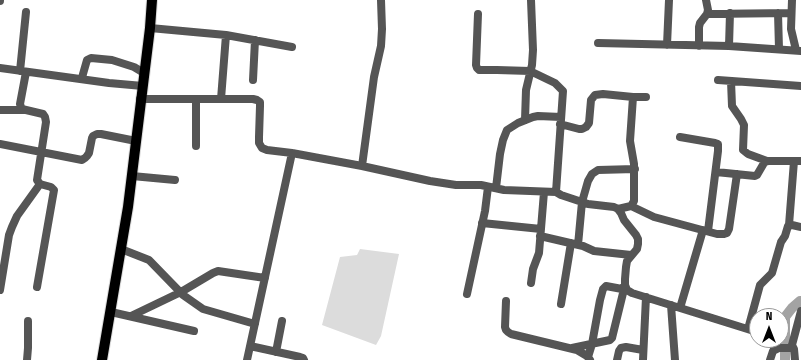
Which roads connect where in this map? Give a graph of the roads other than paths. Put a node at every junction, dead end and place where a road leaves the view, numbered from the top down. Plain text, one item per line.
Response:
1 (152, 0) edge
2 (381, 0) edge
3 (531, 0) edge
4 (669, 0) edge
5 (706, 0) edge
6 (792, 0) edge
7 (26, 12) dead end
8 (730, 13) junction
9 (778, 13) junction
10 (791, 13) junction
11 (478, 14) dead end
12 (707, 14) junction
13 (150, 28) junction
14 (226, 35) junction
15 (255, 40) junction
16 (598, 43) dead end
17 (667, 45) junction
18 (699, 46) junction
19 (729, 46) junction
20 (292, 47) dead end
21 (779, 49) junction
22 (799, 50) edge
23 (0, 68) edge
24 (23, 71) junction
25 (530, 71) junction
26 (144, 72) junction
27 (82, 79) junction
28 (253, 80) dead end
29 (718, 80) dead end
30 (732, 81) junction
31 (143, 86) junction
32 (801, 86) edge
33 (633, 97) junction
34 (646, 97) dead end
35 (140, 99) junction
36 (196, 99) junction
37 (221, 99) junction
38 (0, 110) edge
39 (26, 110) junction
40 (525, 120) junction
41 (561, 120) junction
42 (680, 137) dead end
43 (136, 141) junction
44 (0, 144) edge
45 (196, 146) dead end
46 (42, 152) junction
47 (292, 153) junction
48 (767, 161) junction
49 (797, 161) edge
50 (362, 166) junction
51 (635, 169) junction
52 (716, 172) junction
53 (736, 174) junction
54 (132, 176) junction
55 (175, 180) dead end
56 (40, 184) junction
57 (492, 187) junction
58 (544, 192) junction
59 (556, 192) junction
60 (582, 202) junction
61 (631, 206) junction
62 (618, 209) junction
63 (482, 223) junction
64 (789, 225) junction
65 (801, 227) edge
66 (705, 231) junction
67 (541, 233) junction
68 (574, 244) junction
69 (121, 249) junction
70 (631, 255) junction
71 (265, 278) junction
72 (531, 282) dead end
73 (625, 285) junction
74 (37, 287) dead end
75 (0, 290) edge
76 (180, 292) junction
77 (467, 294) dead end
78 (646, 297) junction
79 (506, 301) dead end
80 (562, 304) dead end
81 (671, 305) junction
82 (680, 308) junction
83 (801, 311) edge
84 (111, 312) junction
85 (131, 316) junction
86 (28, 321) dead end
87 (282, 321) dead end
88 (255, 324) junction
89 (748, 329) joint
90 (194, 331) dead end
91 (592, 344) junction
92 (250, 346) junction
93 (791, 346) junction
94 (572, 348) junction
95 (777, 349) joint
96 (643, 350) junction
97 (276, 352) junction
98 (589, 359) edge
99 (27, 360) edge
100 (102, 360) edge
101 (247, 360) edge
102 (304, 360) edge
103 (617, 360) edge
104 (643, 360) edge
105 (674, 360) edge
106 (770, 360) edge
107 (795, 360) edge

1 - 13 main road
2 - 50 street
3 - 25 street
4 - 17 street
5 - 12 street
6 - 10 street
7 - 24 street
8 - 9 street
8 - 12 street
8 - 19 street
9 - 10 street
9 - 21 street
10 - 22 street
11 - 25 street
12 - 18 street
13 - 14 street
13 - 26 main road
14 - 15 street
14 - 37 street
15 - 20 street
15 - 28 street
16 - 17 street
17 - 18 street
18 - 19 street
19 - 21 street
21 - 22 street
23 - 24 street
24 - 27 street
24 - 39 street
25 - 40 street
25 - 41 street
26 - 27 street
26 - 31 main road
27 - 31 street
29 - 30 street
30 - 32 street
30 - 48 street
31 - 35 main road
33 - 34 street
33 - 41 street
33 - 51 street
35 - 36 street
35 - 43 main road
36 - 37 street
36 - 45 street
37 - 47 street
38 - 39 street
39 - 46 street
40 - 41 street
40 - 57 street
41 - 59 street
42 - 52 street
43 - 46 street
43 - 54 main road
44 - 46 street
46 - 56 street
47 - 50 street
47 - 71 street
48 - 49 street
48 - 53 street
49 - 64 street
50 - 57 street
51 - 60 street
51 - 61 street
52 - 53 street
52 - 66 street
53 - 66 street
54 - 55 street
54 - 69 main road
56 - 74 street
56 - 75 street
57 - 58 street
57 - 63 street
58 - 59 street
58 - 67 street
59 - 60 street
60 - 62 street
60 - 68 street
61 - 62 street
61 - 66 street
62 - 70 street
63 - 67 street
63 - 77 street
64 - 65 street
64 - 89 street
66 - 82 street
67 - 68 street
67 - 72 street
68 - 70 street
68 - 80 street
69 - 76 street
69 - 84 main road
70 - 73 street
71 - 76 street
71 - 88 street
73 - 78 street
73 - 91 street
73 - 91 street
76 - 85 street
76 - 88 street
78 - 81 street
78 - 96 street
79 - 94 street
81 - 82 street
81 - 105 street
82 - 89 street
83 - 93 street
84 - 85 street
84 - 100 main road
85 - 90 street
86 - 99 street
87 - 97 street
88 - 92 street
91 - 94 street
91 - 98 street
92 - 97 street
92 - 101 street
93 - 95 street
93 - 107 street
94 - 98 street
95 - 106 street
96 - 103 street
96 - 104 street
97 - 102 street

